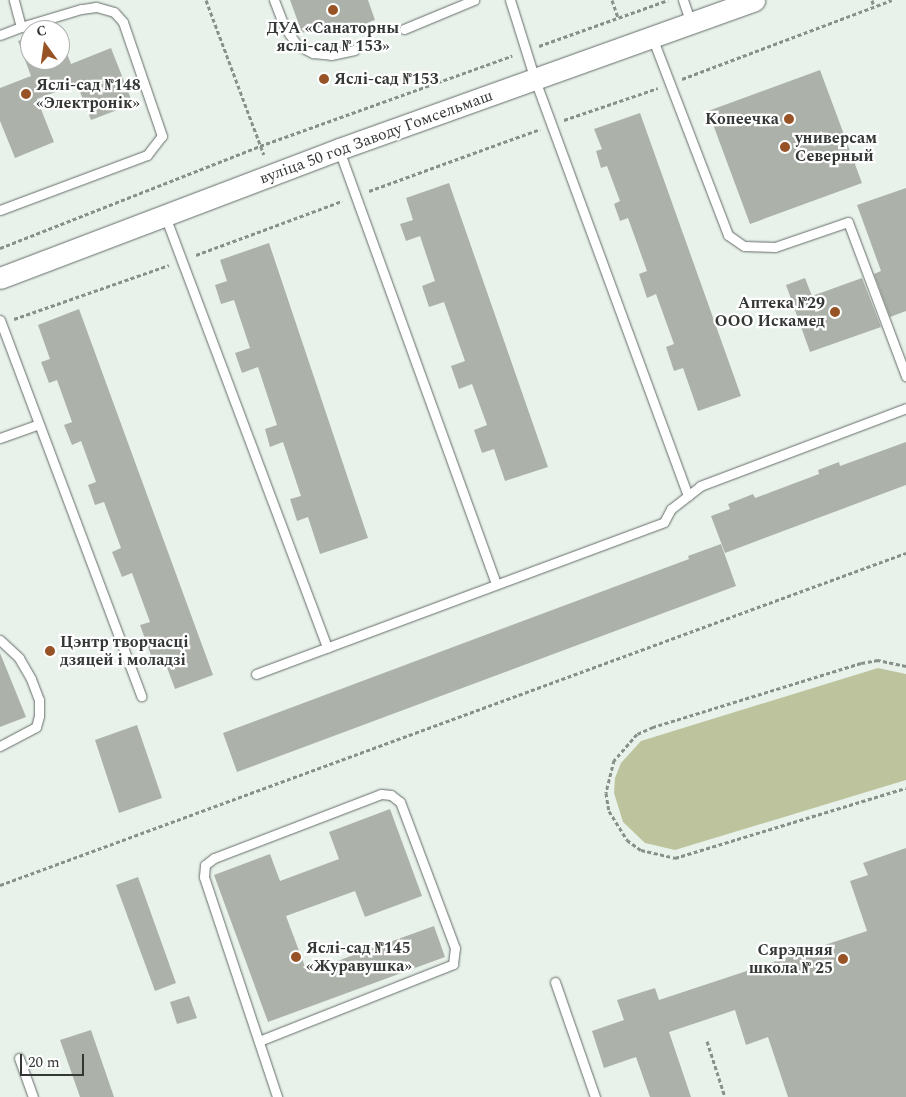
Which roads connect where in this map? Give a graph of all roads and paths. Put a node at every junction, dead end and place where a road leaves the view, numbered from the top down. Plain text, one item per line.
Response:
1 (14, 0) edge
2 (206, 0) edge
3 (274, 0) edge
4 (474, 0) edge
5 (510, 0) edge
6 (612, 0) edge
7 (668, 0) edge
8 (683, 0) edge
9 (754, 0) edge
10 (872, 0) edge
11 (892, 0) edge
12 (874, 7) junction
13 (618, 17) junction
14 (45, 20) edge
15 (20, 23) edge
16 (691, 23) junction
17 (20, 27) edge
18 (404, 29) dead end
19 (0, 35) edge
20 (652, 37) junction
21 (354, 50) dead end
22 (526, 51) junction
23 (536, 80) junction
24 (670, 84) junction
25 (552, 125) junction
26 (260, 146) junction
27 (339, 149) junction
28 (271, 175) junction
29 (356, 196) junction
30 (0, 210) edge
31 (165, 216) junction
32 (0, 248) edge
33 (180, 261) junction
34 (0, 278) edge
35 (0, 323) edge
36 (906, 376) edge
37 (906, 408) edge
38 (39, 424) junction
39 (0, 438) edge
40 (688, 496) junction
41 (906, 553) edge
42 (496, 584) junction
43 (0, 640) edge
44 (327, 648) junction
45 (906, 666) edge
46 (256, 674) dead end
47 (141, 696) dead end
48 (0, 746) edge
49 (906, 788) edge
50 (0, 885) edge
51 (555, 982) dead end
52 (259, 1041) junction
53 (707, 1041) dead end
54 (19, 1058) dead end
55 (33, 1097) edge
56 (277, 1097) edge
57 (595, 1097) edge
58 (725, 1097) edge

1 - 15 lane
2 - 26 path
3 - 21 lane
4 - 18 lane
5 - 22 lane
6 - 13 path
7 - 13 path
8 - 16 lane
9 - 16 street, вуліца 50 год Заводу Гомсельмаш
10 - 12 path
11 - 12 path
12 - 24 path
13 - 22 path
14 - 30 lane
16 - 20 street, вуліца 50 год Заводу Гомсельмаш
17 - 19 lane
20 - 23 street, вуліца 50 год Заводу Гомсельмаш
20 - 24 lane
22 - 23 lane
22 - 26 path
23 - 25 lane
23 - 27 street, вуліца 50 год Заводу Гомсельмаш
24 - 25 path
24 - 36 lane
25 - 29 path
25 - 40 lane
26 - 28 path
26 - 32 path
27 - 28 street, вуліца 50 год Заводу Гомсельмаш
27 - 29 lane
28 - 31 street, вуліца 50 год Заводу Гомсельмаш
29 - 33 path
29 - 42 lane
31 - 33 lane
31 - 34 street, вуліца 50 год Заводу Гомсельмаш
33 - 35 path
33 - 44 lane
35 - 38 lane
37 - 40 lane
38 - 39 lane
38 - 47 lane
40 - 42 lane
41 - 50 path
42 - 44 lane
43 - 48 lane
44 - 46 lane
45 - 49 path
51 - 57 lane
52 - 52 lane
52 - 56 lane
53 - 58 path
54 - 55 lane

